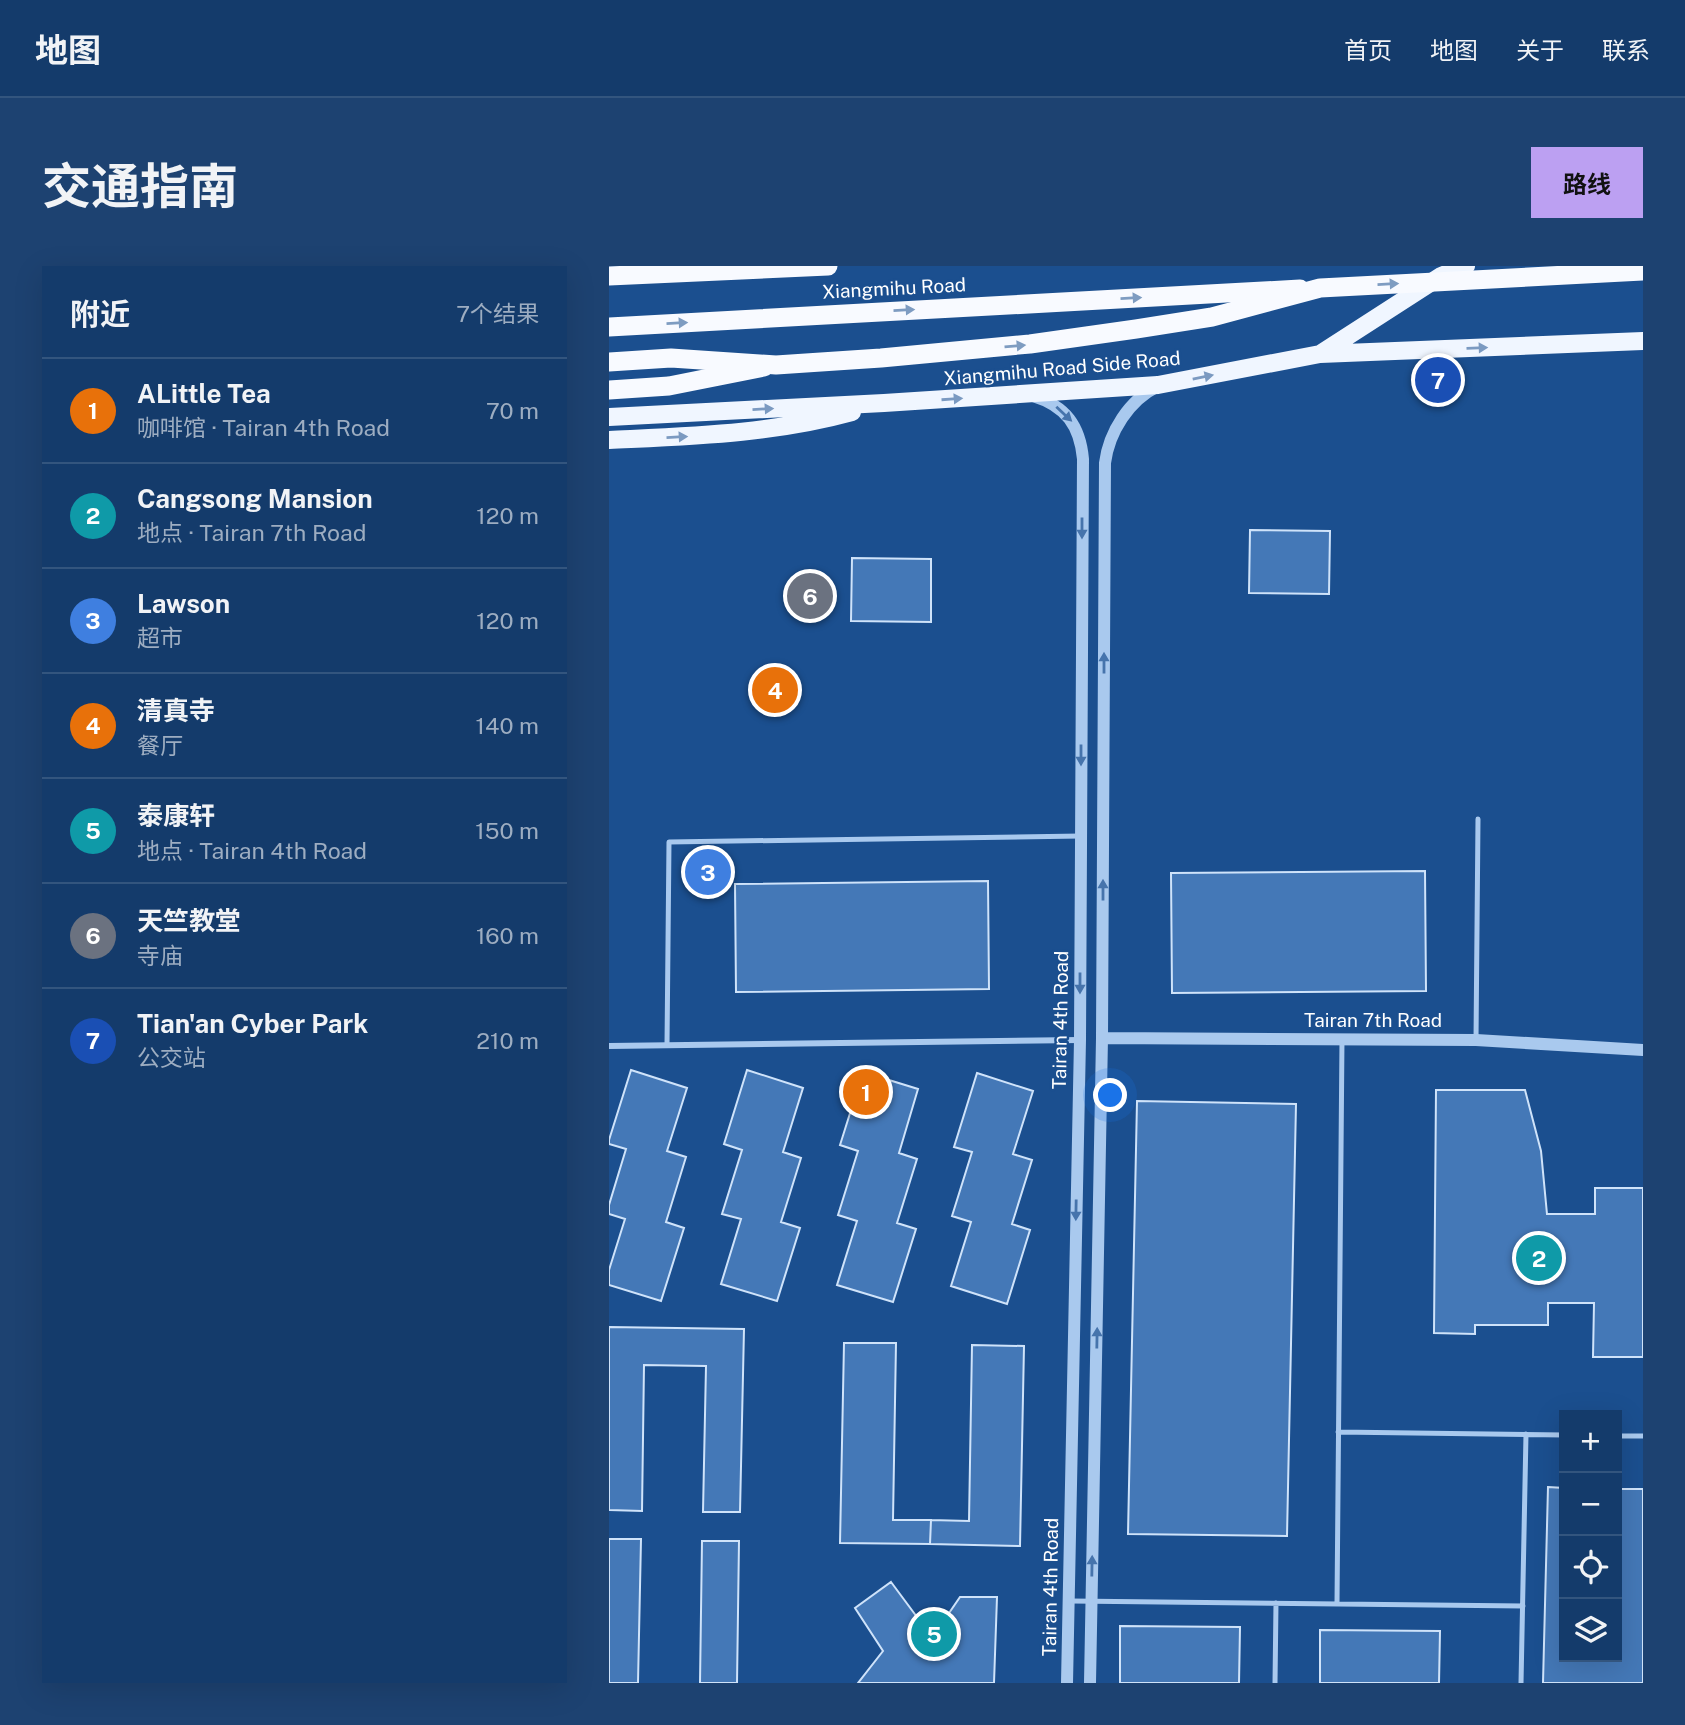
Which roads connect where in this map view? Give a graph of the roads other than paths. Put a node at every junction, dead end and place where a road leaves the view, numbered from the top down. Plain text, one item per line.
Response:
1 (828, 266) edge
2 (1466, 266) edge
3 (1643, 271) edge
4 (609, 276) edge
5 (1320, 288) junction
6 (609, 327) edge
7 (1643, 343) edge
8 (1320, 354) junction
9 (609, 362) edge
10 (776, 365) junction
11 (1158, 386) junction
12 (609, 390) edge
13 (1018, 394) junction
14 (884, 403) junction
15 (609, 417) edge
16 (609, 440) edge
17 (1478, 820) dead end
18 (1081, 836) junction
19 (1102, 1038) junction
20 (1342, 1039) junction
21 (1080, 1040) junction
22 (1476, 1040) junction
23 (667, 1045) junction
24 (609, 1046) edge
25 (1643, 1050) edge
26 (1338, 1433) junction
27 (1526, 1434) junction
28 (1559, 1435) edge
29 (1622, 1436) edge
30 (1643, 1436) edge
31 (1069, 1601) junction
32 (1092, 1601) junction
33 (1276, 1603) junction
34 (1337, 1604) junction
35 (1523, 1606) junction
36 (1067, 1683) edge
37 (1090, 1683) edge
38 (1275, 1683) edge
39 (1521, 1683) edge

1 - 4 highway, Xiangmihu Road
2 - 8 main road
5 -> 3 highway, Xiangmihu Road, bridge
6 -> 5 highway, Xiangmihu Road, bridge
10 -> 5 highway, bridge
8 -> 7 main road, Xiangmihu Road Side Road
11 -> 8 main road, Xiangmihu Road Side Road
9 - 10 highway, bridge
10 - 12 highway, bridge
11 - 13 main road, Xiangmihu Road Side Road
19 -> 11 street
14 -> 13 main road, Xiangmihu Road Side Road
13 -> 18 street, Tairan 4th Road
15 -> 14 main road, Xiangmihu Road Side Road
16 -> 14 main road
17 - 22 lane
18 -> 21 street, Tairan 4th Road
18 - 23 lane
19 - 20 street, Tairan 7th Road
32 -> 19 street
20 - 22 street, Tairan 7th Road
20 - 26 lane
21 - 23 street
21 -> 31 street, Tairan 4th Road
22 - 25 street, Tairan 7th Road
23 - 24 street
26 - 27 lane
26 - 34 lane
27 - 28 lane
27 - 35 lane
29 - 30 lane
31 - 32 lane
31 - 36 street, Tairan 4th Road
32 - 33 lane
32 - 37 street
33 - 34 lane
33 - 38 lane
34 - 35 lane
35 - 39 lane

